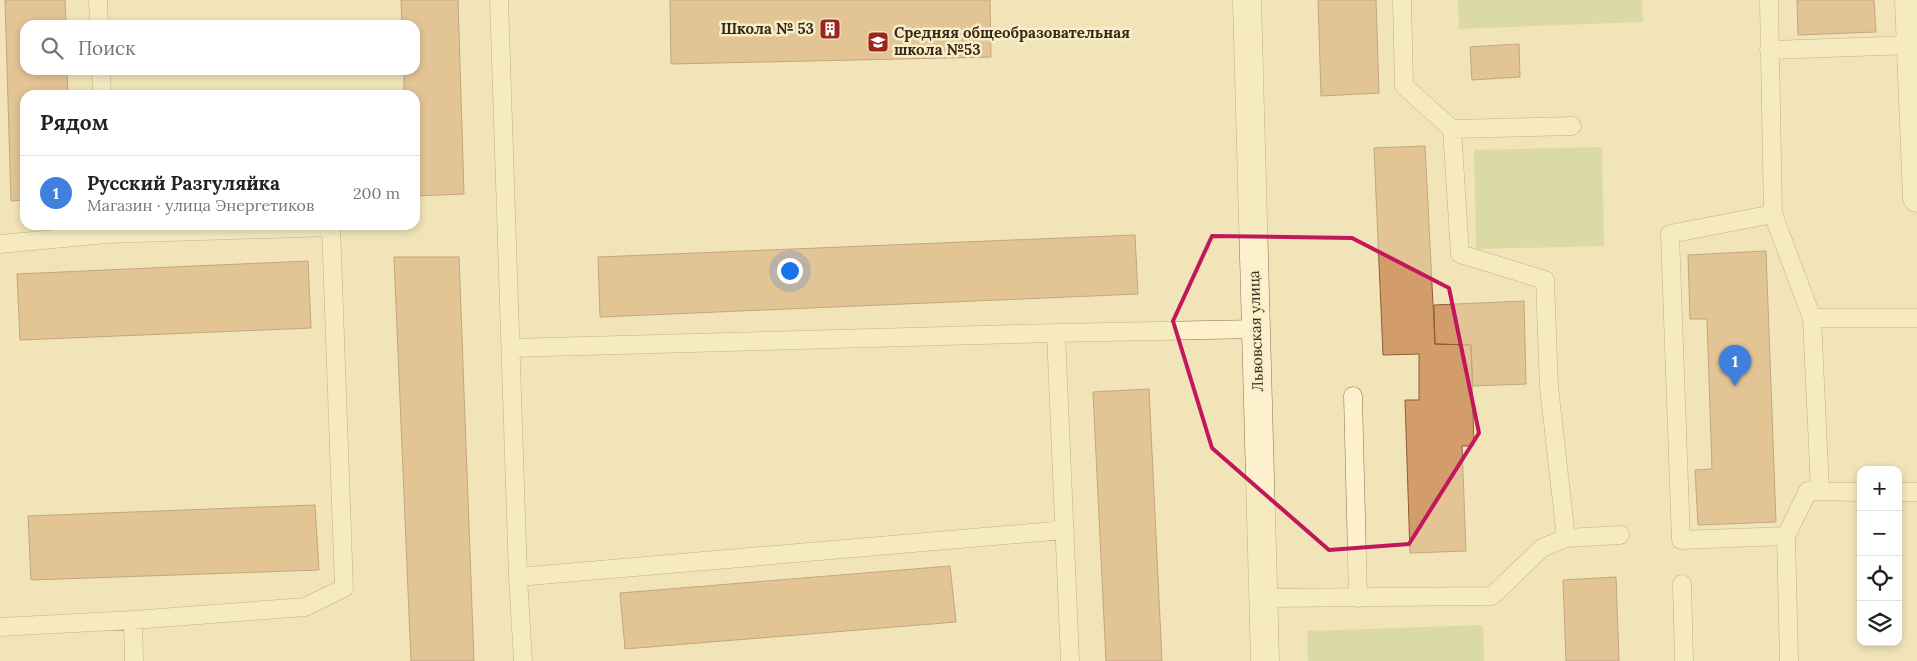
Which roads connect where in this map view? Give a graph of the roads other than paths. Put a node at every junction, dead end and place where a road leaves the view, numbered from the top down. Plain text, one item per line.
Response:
1 (98, 0) edge
2 (499, 0) edge
3 (1247, 0) edge
4 (1402, 0) edge
5 (1768, 0) edge
6 (1910, 0) edge
7 (99, 20) edge
8 (1911, 45) junction
9 (1769, 50) junction
10 (101, 75) edge
11 (102, 90) edge
12 (1572, 126) dead end
13 (1452, 129) junction
14 (1917, 198) edge
15 (1773, 214) junction
16 (100, 230) edge
17 (331, 230) edge
18 (0, 244) edge
19 (1812, 318) junction
20 (1917, 318) edge
21 (1257, 329) junction
22 (1056, 333) junction
23 (511, 348) junction
24 (1353, 396) dead end
25 (1820, 491) junction
26 (1857, 492) edge
27 (1902, 492) edge
28 (1917, 492) edge
29 (1065, 530) junction
30 (1620, 535) dead end
31 (1786, 536) junction
32 (1566, 538) junction
33 (518, 576) junction
34 (1682, 584) dead end
35 (1264, 598) junction
36 (1358, 598) junction
37 (133, 620) junction
38 (0, 627) edge
39 (134, 661) edge
40 (523, 661) edge
41 (1070, 661) edge
42 (1265, 661) edge
43 (1684, 661) edge
44 (1789, 661) edge

1 - 7 lane
2 - 23 lane
3 - 21 street, Львовская улица
4 - 13 lane
5 - 9 lane
6 - 8 street
8 - 9 lane
8 - 14 street
9 - 15 lane
10 - 11 lane
12 - 13 lane
13 - 32 lane
15 - 19 lane
15 - 31 lane
16 - 18 lane
17 - 37 lane
19 - 20 lane
19 - 25 lane
21 - 22 lane
21 - 35 street, Львовская улица
22 - 23 lane
22 - 29 lane
23 - 33 lane
24 - 36 lane
25 - 26 lane
25 - 31 lane
27 - 28 lane
29 - 33 lane
29 - 41 lane
30 - 32 lane
31 - 44 lane
32 - 36 lane
33 - 40 lane
34 - 43 lane
35 - 36 lane
35 - 42 street, Львовская улица
37 - 38 lane
37 - 39 lane

